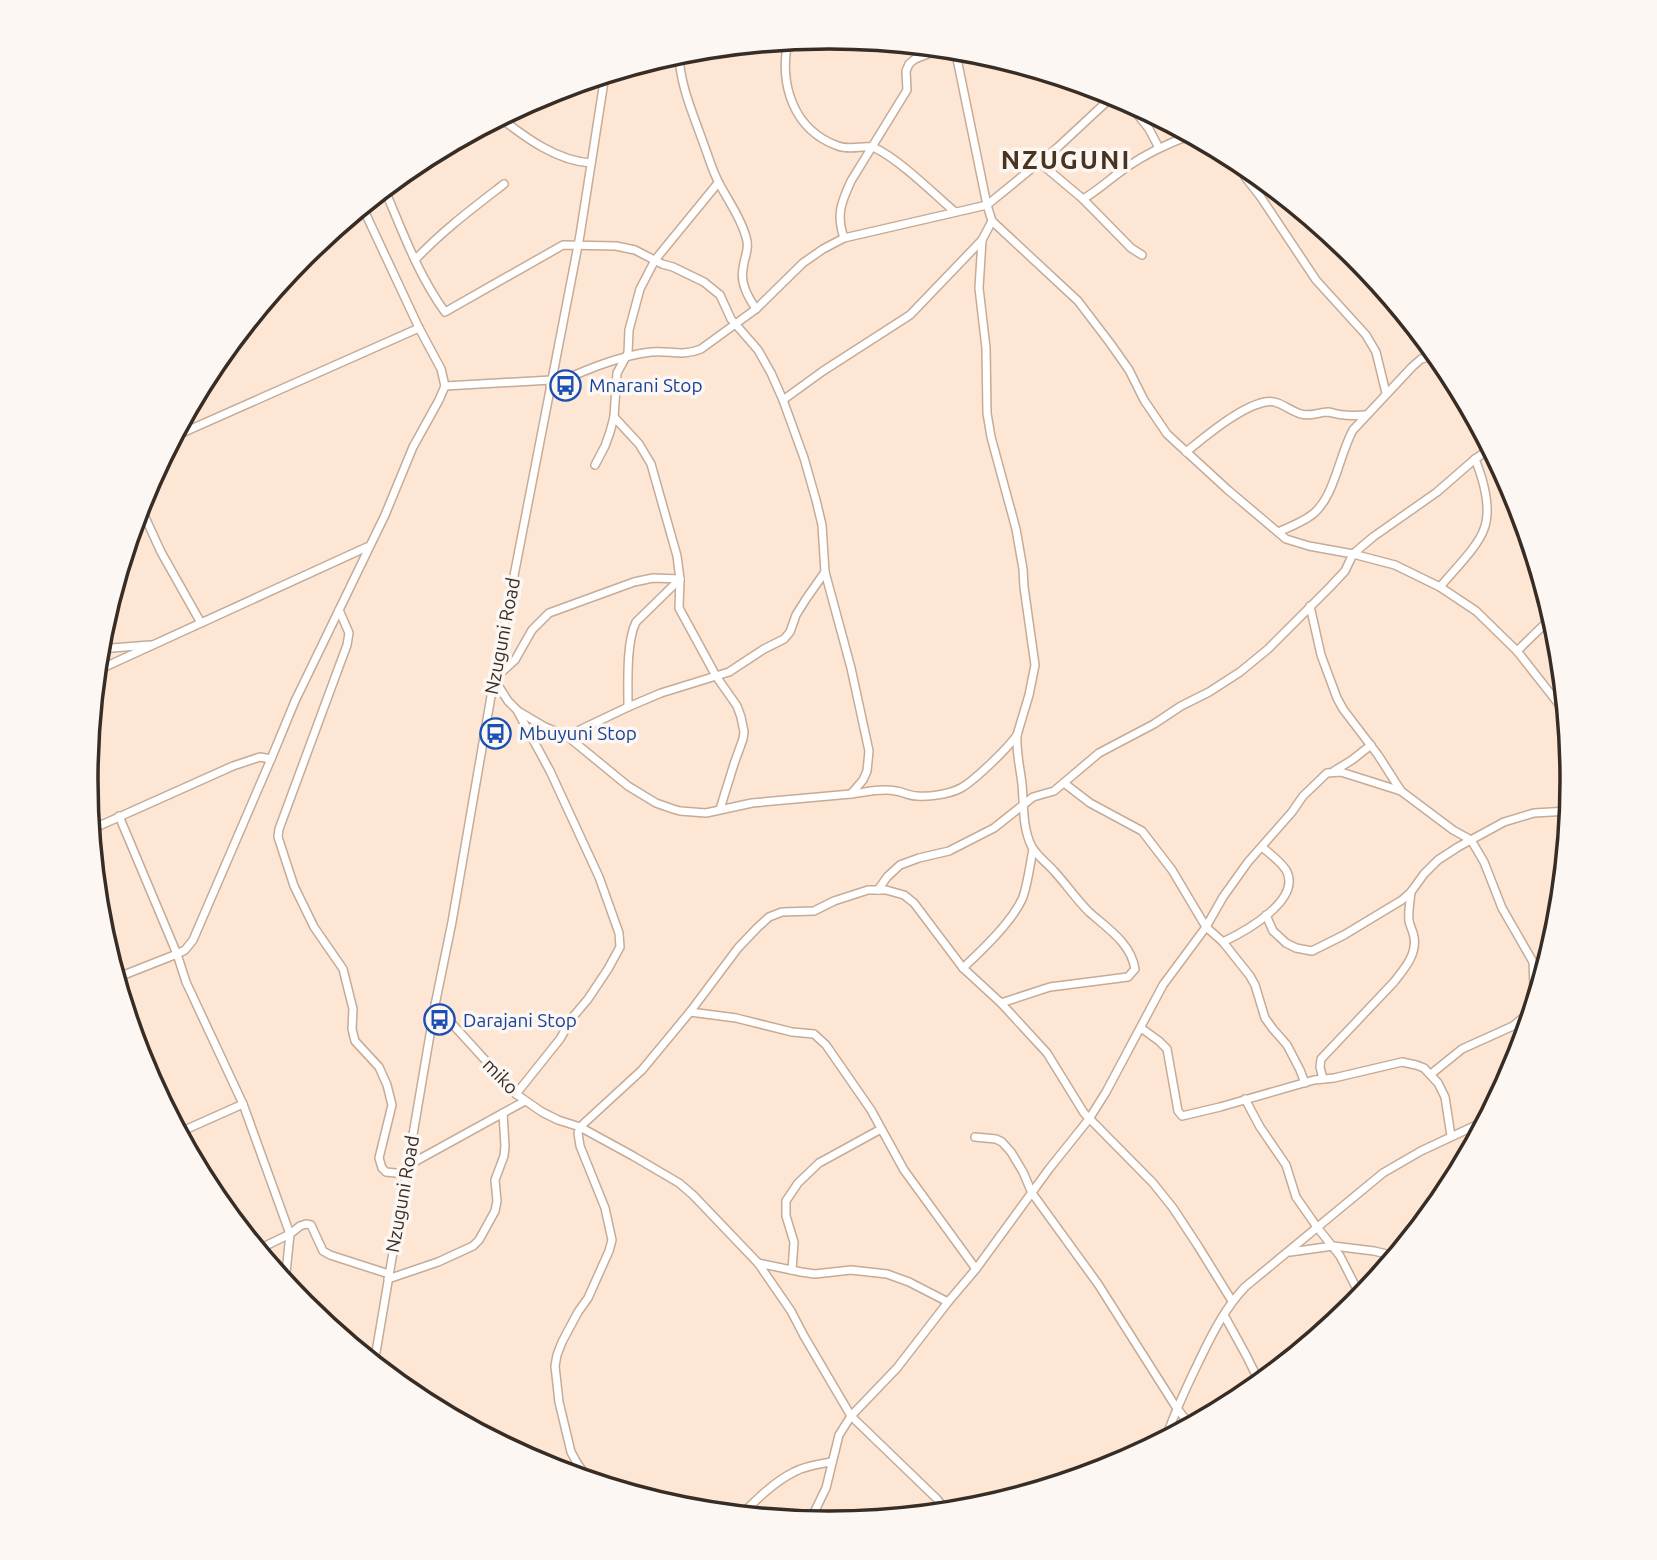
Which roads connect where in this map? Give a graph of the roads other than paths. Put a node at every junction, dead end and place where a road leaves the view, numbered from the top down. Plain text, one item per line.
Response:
1 (786, 51) edge
2 (925, 55) edge
3 (958, 61) edge
4 (679, 65) edge
5 (603, 85) edge
6 (1104, 104) edge
7 (1142, 120) edge
8 (508, 123) edge
9 (1180, 139) edge
10 (872, 147) junction
11 (1159, 148) junction
12 (1038, 162) junction
13 (591, 163) junction
14 (1249, 182) edge
15 (718, 183) junction
16 (504, 184) dead end
17 (388, 197) edge
18 (1083, 199) junction
19 (987, 205) junction
20 (955, 212) junction
21 (366, 214) edge
22 (992, 221) junction
23 (844, 238) junction
24 (982, 240) junction
25 (578, 246) junction
26 (1142, 255) dead end
27 (415, 260) junction
28 (655, 260) junction
29 (755, 309) junction
30 (735, 324) junction
31 (419, 328) junction
32 (626, 358) junction
33 (1425, 358) edge
34 (551, 383) junction
35 (445, 386) junction
36 (1386, 393) junction
37 (783, 400) junction
38 (1367, 415) junction
39 (614, 417) junction
40 (186, 431) edge
41 (1186, 452) junction
42 (1482, 454) edge
43 (1475, 459) junction
44 (595, 465) dead end
45 (146, 519) edge
46 (1278, 532) junction
47 (368, 547) junction
48 (1353, 554) junction
49 (825, 572) junction
50 (680, 579) junction
51 (1440, 586) junction
52 (1310, 606) junction
53 (338, 610) junction
54 (201, 623) junction
55 (1543, 626) edge
56 (153, 645) junction
57 (110, 648) edge
58 (1517, 652) junction
59 (107, 666) edge
60 (716, 677) junction
61 (494, 679) junction
62 (1554, 699) edge
63 (628, 707) junction
64 (518, 711) junction
65 (1017, 735) junction
66 (567, 736) junction
67 (1371, 745) junction
68 (271, 759) junction
69 (1334, 771) junction
70 (1064, 783) junction
71 (1401, 791) junction
72 (851, 794) junction
73 (1023, 807) junction
74 (720, 809) junction
75 (1559, 812) edge
76 (119, 816) junction
77 (99, 826) edge
78 (1471, 840) junction
79 (1262, 848) junction
80 (1033, 849) junction
81 (878, 890) junction
82 (1411, 892) junction
83 (1266, 915) junction
84 (1206, 927) junction
85 (1223, 942) junction
86 (177, 954) junction
87 (963, 968) junction
88 (1533, 974) edge
89 (124, 975) edge
90 (1001, 1003) junction
91 (435, 1005) junction
92 (690, 1012) junction
93 (1518, 1022) edge
94 (1141, 1028) junction
95 (1431, 1074) junction
96 (1323, 1079) junction
97 (1305, 1083) junction
98 (516, 1094) junction
99 (1245, 1099) junction
100 (525, 1101) junction
101 (243, 1104) junction
102 (503, 1113) junction
103 (1089, 1119) junction
104 (580, 1127) junction
105 (1472, 1127) edge
106 (186, 1129) edge
107 (881, 1129) junction
108 (1451, 1136) junction
109 (975, 1137) dead end
110 (406, 1170) junction
111 (1032, 1193) junction
112 (1317, 1227) junction
113 (290, 1234) junction
114 (266, 1246) edge
115 (1333, 1247) junction
116 (1289, 1252) junction
117 (1385, 1253) edge
118 (758, 1263) junction
119 (976, 1269) junction
120 (286, 1270) edge
121 (792, 1270) junction
122 (388, 1277) junction
123 (1355, 1286) edge
124 (1232, 1301) junction
125 (948, 1302) junction
126 (1224, 1315) junction
127 (376, 1354) edge
128 (1255, 1374) edge
129 (1176, 1407) junction
130 (851, 1416) junction
131 (1185, 1418) edge
132 (1170, 1426) edge
133 (831, 1462) junction
134 (581, 1467) edge
135 (940, 1502) edge
136 (750, 1506) edge
137 (815, 1510) edge

1 - 10 street
2 - 10 street
3 - 19 street
4 - 15 street
5 - 13 street, Nzuguni Road
6 - 12 street
7 - 11 street
8 - 13 street
9 - 11 street
10 - 20 street
10 - 23 street
11 - 18 street
12 - 18 street
12 - 19 street
13 - 25 street, Nzuguni Road
14 - 36 street
15 - 28 street
15 - 29 street
16 - 27 street
17 - 27 street
18 - 26 street
19 - 20 street
19 - 22 street
20 - 23 street
21 - 31 street
22 - 24 street
22 - 41 street
23 - 29 street
24 - 37 street
24 - 65 street
25 - 27 street
25 - 28 street
25 - 34 street, Nzuguni Road
28 - 30 street
28 - 32 street
29 - 30 street
30 - 32 street
30 - 37 street
31 - 35 street
31 - 40 street
32 - 34 street
32 - 39 street
33 - 36 street
34 - 35 street
34 - 61 street, Nzuguni Road
35 - 47 street
36 - 38 street
37 - 49 street
38 - 41 street
38 - 46 street
39 - 44 street
39 - 50 street
41 - 46 street
42 - 43 street
43 - 48 street
43 - 51 street
45 - 54 street
46 - 48 street
47 - 53 street
47 - 54 street
48 - 51 street
48 - 52 street
49 - 60 street
49 - 72 street
50 - 60 street
50 - 61 street
50 - 63 street
51 - 58 street
52 - 67 street
52 - 70 street
53 - 68 street
53 - 110 street
54 - 56 street
55 - 58 street
56 - 57 street
56 - 59 street
58 - 62 street
60 - 63 street
60 - 74 street
61 - 64 street
61 - 91 street, Nzuguni Road
63 - 66 street
64 - 66 street
64 - 98 street
65 - 72 street
65 - 73 street
66 - 74 street
67 - 69 street
67 - 71 street
68 - 76 street
68 - 86 street
69 - 71 street
69 - 79 street
70 - 73 street
70 - 84 street
71 - 78 street
72 - 74 street
73 - 80 street
73 - 81 street
75 - 78 street
76 - 77 street
76 - 86 street
78 - 82 street
78 - 88 street
79 - 83 street
79 - 84 street
80 - 87 street
80 - 90 street
81 - 87 street
81 - 92 street
82 - 83 street
82 - 96 street
83 - 85 street
84 - 85 street
84 - 94 street
85 - 97 street
86 - 89 street
86 - 101 street
87 - 90 street
90 - 103 street
91 - 98 street, miko
91 - 110 street, Nzuguni Road
92 - 104 street
92 - 107 street
93 - 95 street
94 - 99 street
94 - 103 street
95 - 96 street
95 - 108 street
96 - 97 street
97 - 99 street
98 - 100 street, miko
99 - 112 street
100 - 102 street
100 - 104 street, miko
101 - 106 street
101 - 113 street
102 - 110 street
102 - 122 street
103 - 111 street
103 - 124 street
104 - 118 street, miko
104 - 134 street
105 - 108 street
107 - 119 street
107 - 121 street
108 - 112 street
109 - 111 street
110 - 122 street, Nzuguni Road
111 - 119 street
111 - 129 street
112 - 115 street
112 - 116 street
113 - 114 street
113 - 120 street
113 - 122 street
115 - 116 street
115 - 117 street
115 - 123 street
116 - 124 street
118 - 121 street
118 - 130 street, miko
119 - 125 street
121 - 125 street
122 - 127 street, Nzuguni Road
124 - 126 street
125 - 130 street
126 - 128 street
126 - 129 street
129 - 131 street
129 - 132 street
130 - 133 street
130 - 135 street, miko
133 - 136 street
133 - 137 street

